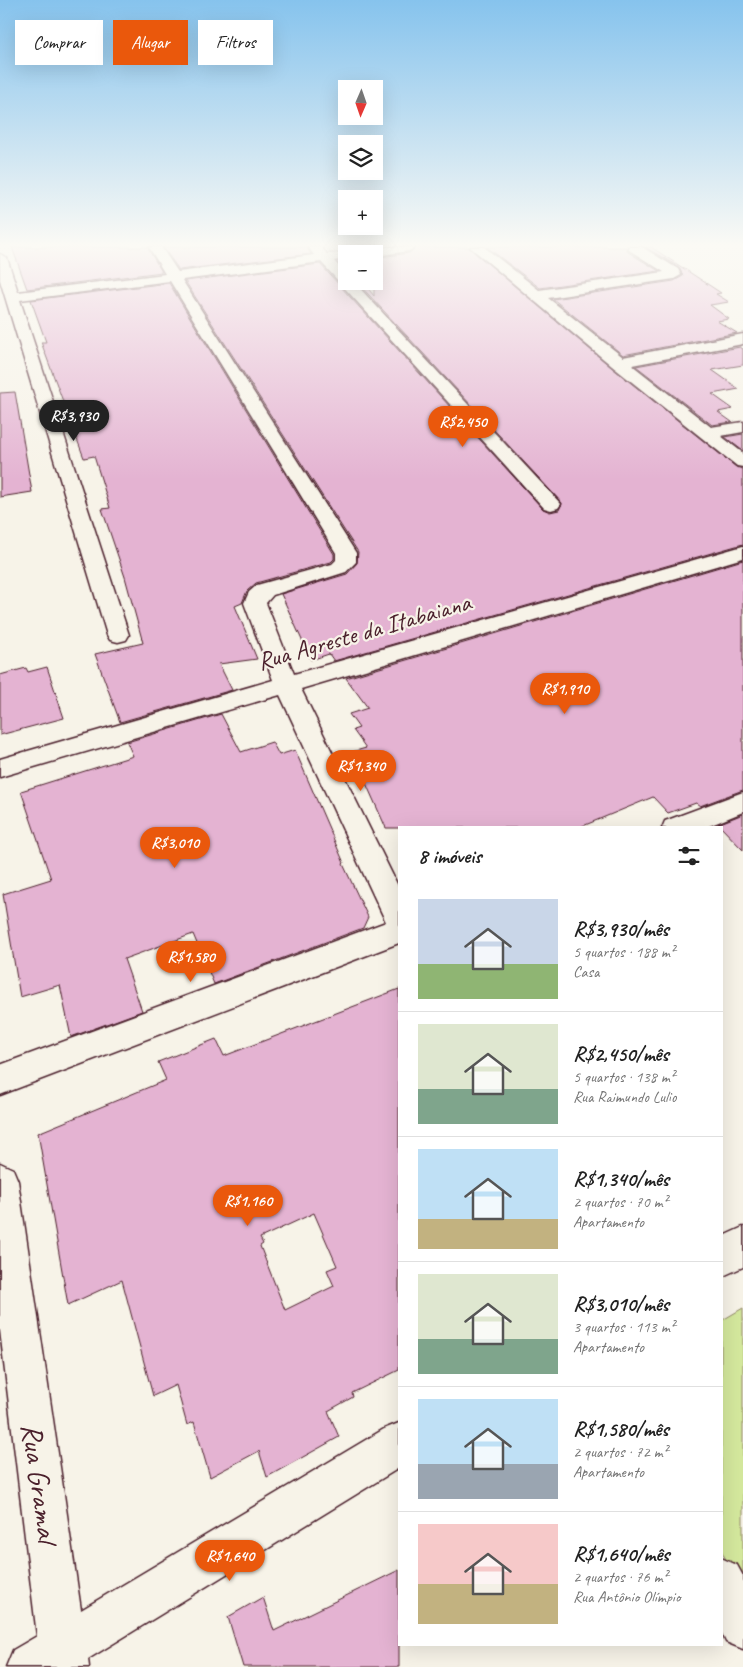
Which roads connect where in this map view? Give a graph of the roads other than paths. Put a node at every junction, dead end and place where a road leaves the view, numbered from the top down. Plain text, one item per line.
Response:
1 (21, 325) edge
2 (203, 325) edge
3 (386, 325) edge
4 (572, 325) edge
5 (743, 339) edge
6 (618, 363) junction
7 (743, 427) edge
8 (707, 433) junction
9 (743, 462) edge
10 (551, 504) dead end
11 (743, 552) edge
12 (118, 635) dead end
13 (286, 683) junction
14 (0, 768) edge
15 (743, 802) edge
16 (680, 826) edge
17 (398, 917) edge
18 (398, 930) edge
19 (0, 1080) edge
20 (0, 1180) edge
21 (743, 1246) edge
22 (723, 1257) edge
23 (398, 1445) edge
24 (723, 1585) edge
25 (743, 1624) edge
26 (52, 1661) edge

1 - 12 street
2 - 13 street
3 - 10 street
4 - 6 street
5 - 6 street
6 - 8 street
7 - 8 street
8 - 9 street
11 - 13 street, Rua Agreste da Itabaiana
13 - 14 street, Rua Agreste da Itabaiana
13 - 17 street
15 - 16 street
18 - 19 street
20 - 26 street, Rua Gramal
21 - 22 street
23 - 26 street
24 - 25 street

